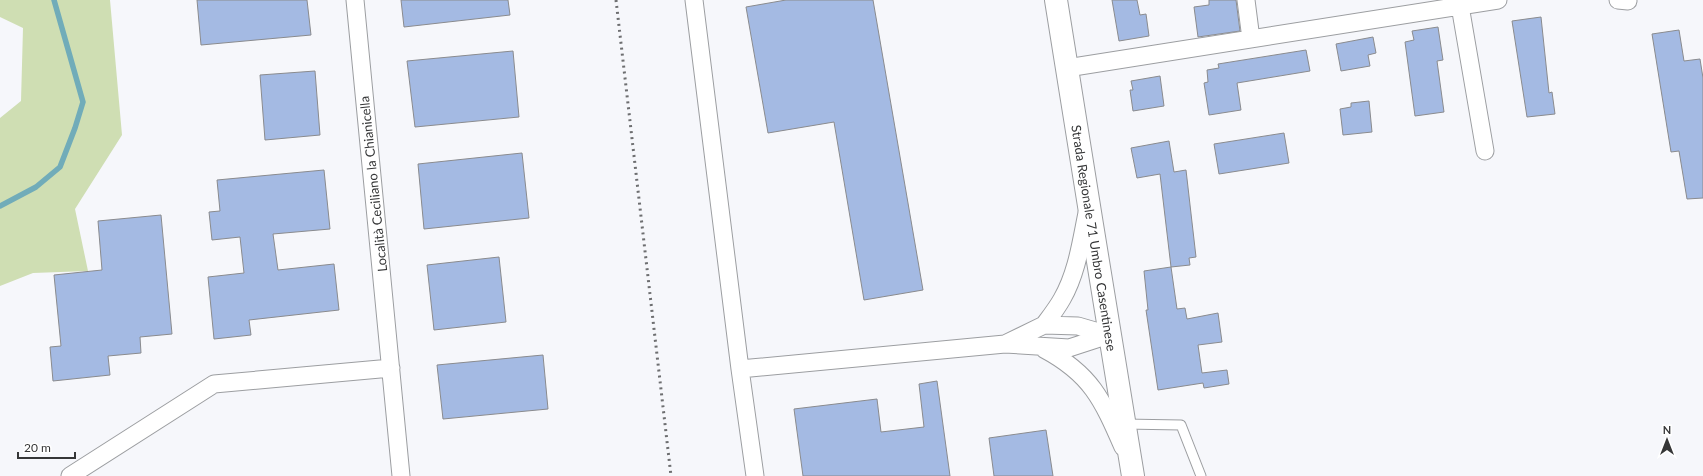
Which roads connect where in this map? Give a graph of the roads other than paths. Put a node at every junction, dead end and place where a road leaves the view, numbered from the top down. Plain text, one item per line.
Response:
1 (355, 0) edge
2 (694, 0) edge
3 (1056, 0) edge
4 (1246, 0) edge
5 (1498, 0) edge
6 (1460, 3) edge
7 (1251, 39) junction
8 (1067, 68) junction
9 (1485, 151) dead end
10 (1088, 207) junction
11 (1044, 325) junction
12 (1108, 335) junction
13 (1005, 344) junction
14 (1040, 347) junction
15 (391, 368) junction
16 (740, 369) junction
17 (1124, 424) junction
18 (1132, 471) edge
19 (70, 476) edge
20 (401, 476) edge
21 (755, 476) edge
22 (1201, 476) edge

1 - 15 street, Località Ceciliano la Chianicella
2 - 16 street
3 - 8 main road, Strada Regionale 71 Umbro Casentinese
4 - 7 street
5 - 6 street
6 - 7 street
6 - 9 street
7 - 8 street
8 - 10 main road, Strada Regionale 71 Umbro Casentinese
10 - 11 street
10 - 12 main road, Strada Regionale 71 Umbro Casentinese
11 - 12 street
11 - 13 street
12 - 14 street
12 - 17 main road, Strada Regionale 71 Umbro Casentinese
13 - 14 street
13 - 16 street
14 - 18 street
15 - 19 street
15 - 20 street, Località Ceciliano la Chianicella
16 - 21 street
17 - 18 main road, Strada Regionale 71 Umbro Casentinese
17 - 22 lane

